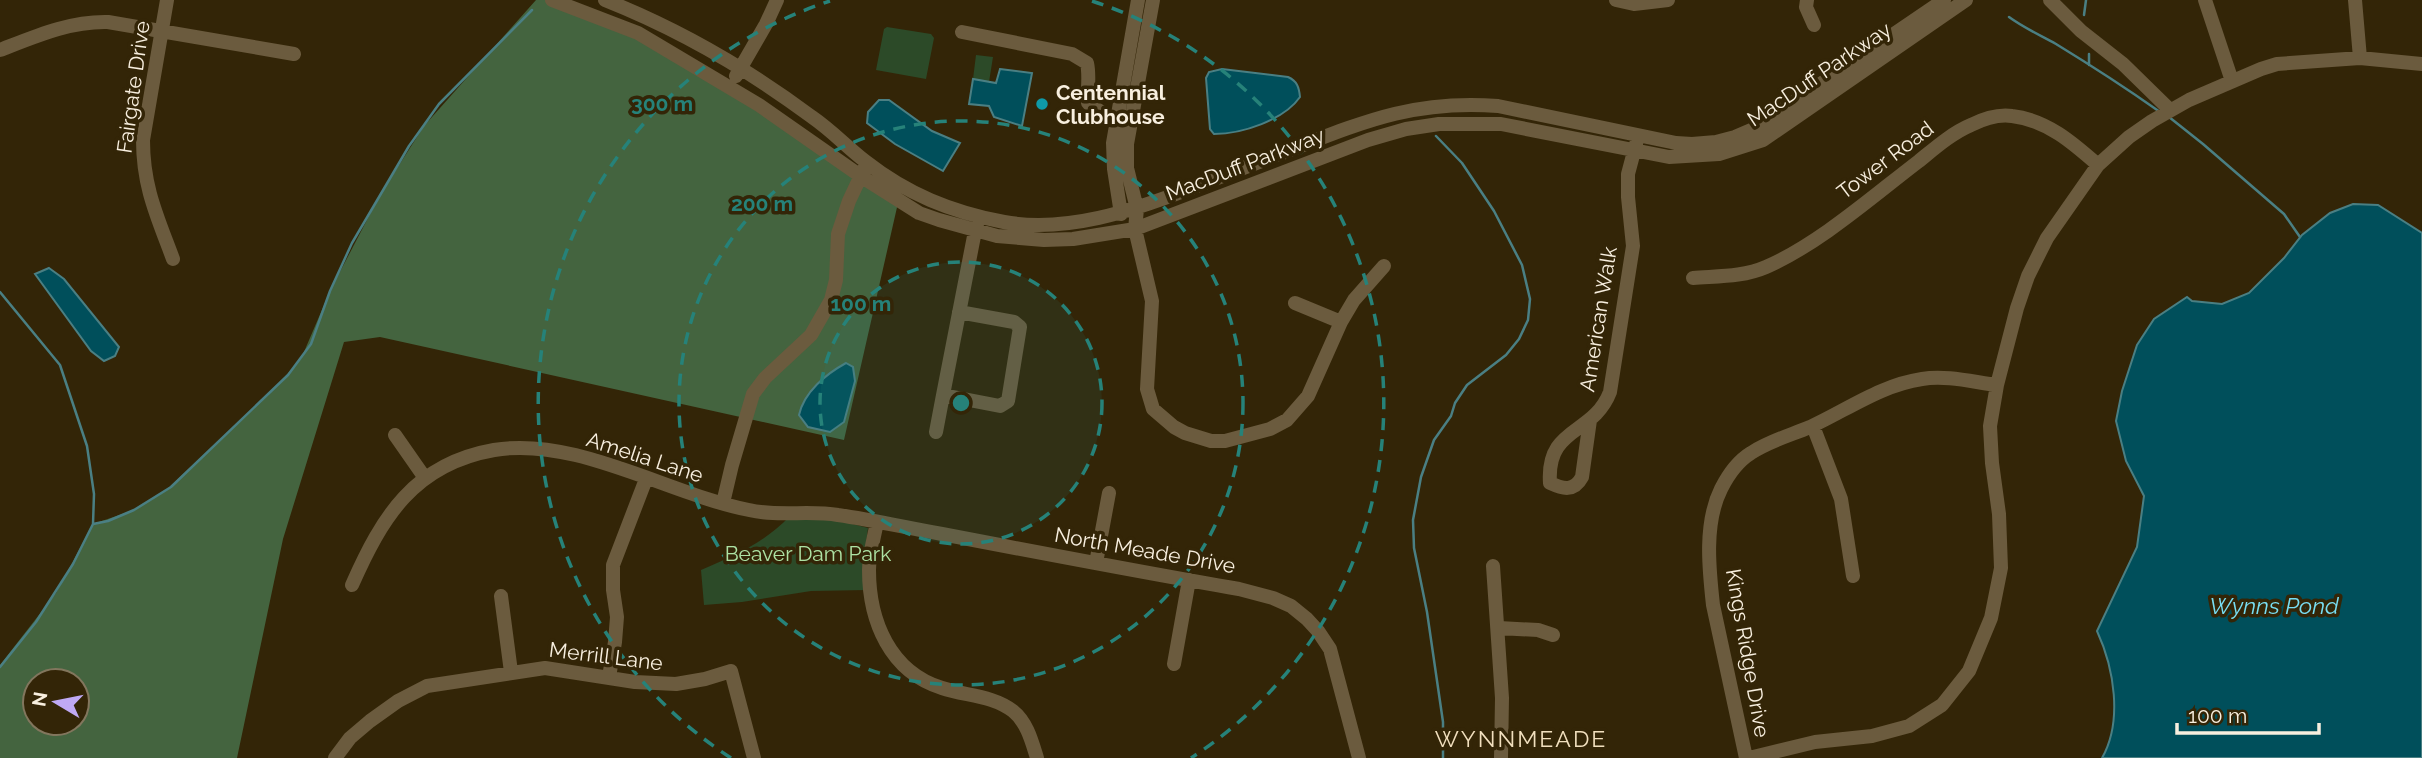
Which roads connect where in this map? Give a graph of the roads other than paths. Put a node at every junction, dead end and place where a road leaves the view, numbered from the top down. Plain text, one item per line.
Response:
1 (167, 0) edge
2 (552, 0) edge
3 (605, 0) edge
4 (777, 0) edge
5 (1138, 0) edge
6 (1153, 0) edge
7 (1616, 0) edge
8 (1668, 0) edge
9 (1807, 0) edge
10 (1944, 0) edge
11 (1966, 0) edge
12 (2050, 0) edge
13 (2204, 0) edge
14 (2355, 0) edge
15 (1814, 25) dead end
16 (162, 30) junction
17 (962, 32) dead end
18 (0, 50) edge
19 (294, 54) dead end
20 (2360, 58) junction
21 (2422, 64) edge
22 (740, 69) junction
23 (2232, 81) junction
24 (730, 87) junction
25 (2171, 110) junction
26 (1123, 125) junction
27 (1639, 136) junction
28 (1634, 152) junction
29 (866, 162) junction
30 (2098, 165) junction
31 (862, 177) junction
32 (1137, 209) junction
33 (1121, 214) junction
34 (980, 216) junction
35 (1135, 229) junction
36 (975, 231) junction
37 (173, 259) dead end
38 (1384, 266) dead end
39 (1693, 278) dead end
40 (1295, 303) dead end
41 (959, 312) junction
42 (1341, 322) junction
43 (1997, 385) junction
44 (943, 396) junction
45 (1590, 420) junction
46 (1813, 426) junction
47 (936, 432) dead end
48 (395, 435) dead end
49 (425, 478) junction
50 (646, 479) junction
51 (1109, 493) dead end
52 (723, 503) junction
53 (820, 513) joint
54 (877, 522) junction
55 (1096, 563) junction
56 (1493, 566) dead end
57 (1853, 576) dead end
58 (1189, 580) junction
59 (352, 585) dead end
60 (501, 596) dead end
61 (1499, 628) junction
62 (1553, 635) dead end
63 (1174, 664) dead end
64 (511, 671) junction
65 (609, 677) junction
66 (335, 758) edge
67 (754, 758) edge
68 (1037, 758) edge
69 (1359, 758) edge
70 (1501, 758) edge
71 (1748, 758) edge

1 - 16 street, Fairgate Drive
2 - 24 street, MacDuff Parkway
3 - 22 street, MacDuff Parkway
4 - 22 street
5 - 26 street
6 - 26 street
7 - 8 street
9 - 15 street
10 - 27 street, MacDuff Parkway
11 - 28 street, MacDuff Parkway
12 - 25 street
13 - 23 street
14 - 20 street
16 - 18 street
16 - 19 street
16 - 37 street, Fairgate Drive
17 - 26 street
20 - 21 street
20 - 23 street
22 - 24 street
22 - 29 street, MacDuff Parkway
23 - 25 street
24 - 31 street, MacDuff Parkway
25 - 30 street
26 - 32 street
26 - 33 street
27 - 28 street, American Walk
27 - 32 street, MacDuff Parkway
28 - 35 street, MacDuff Parkway
28 - 45 street, American Walk
29 - 31 street
29 - 34 street, MacDuff Parkway
30 - 39 street, Tower Road
30 - 43 street
31 - 36 street, MacDuff Parkway
31 - 52 street
32 - 33 street, MacDuff Parkway
32 - 35 street
33 - 34 street, MacDuff Parkway
33 - 35 street
34 - 36 street
35 - 36 street, MacDuff Parkway
35 - 42 street
36 - 41 street
38 - 42 street
40 - 42 street
41 - 44 street
41 - 44 street
43 - 46 street, Kings Ridge Drive
43 - 71 street
44 - 47 street
45 - 45 street, American Walk
46 - 57 street
46 - 71 street, Kings Ridge Drive
48 - 49 street
49 - 50 street, Amelia Lane
49 - 59 street, Amelia Lane
50 - 52 street, Amelia Lane
50 - 65 street
51 - 55 street
52 - 53 street, Amelia Lane
53 - 54 street, North Meade Drive
54 - 55 street, North Meade Drive
54 - 68 street
55 - 58 street, North Meade Drive
56 - 61 street
58 - 63 street
58 - 69 street, North Meade Drive
60 - 64 street
61 - 62 street
61 - 70 street
64 - 65 street, Merrill Lane
64 - 66 street, Merrill Lane
65 - 67 street, Merrill Lane

